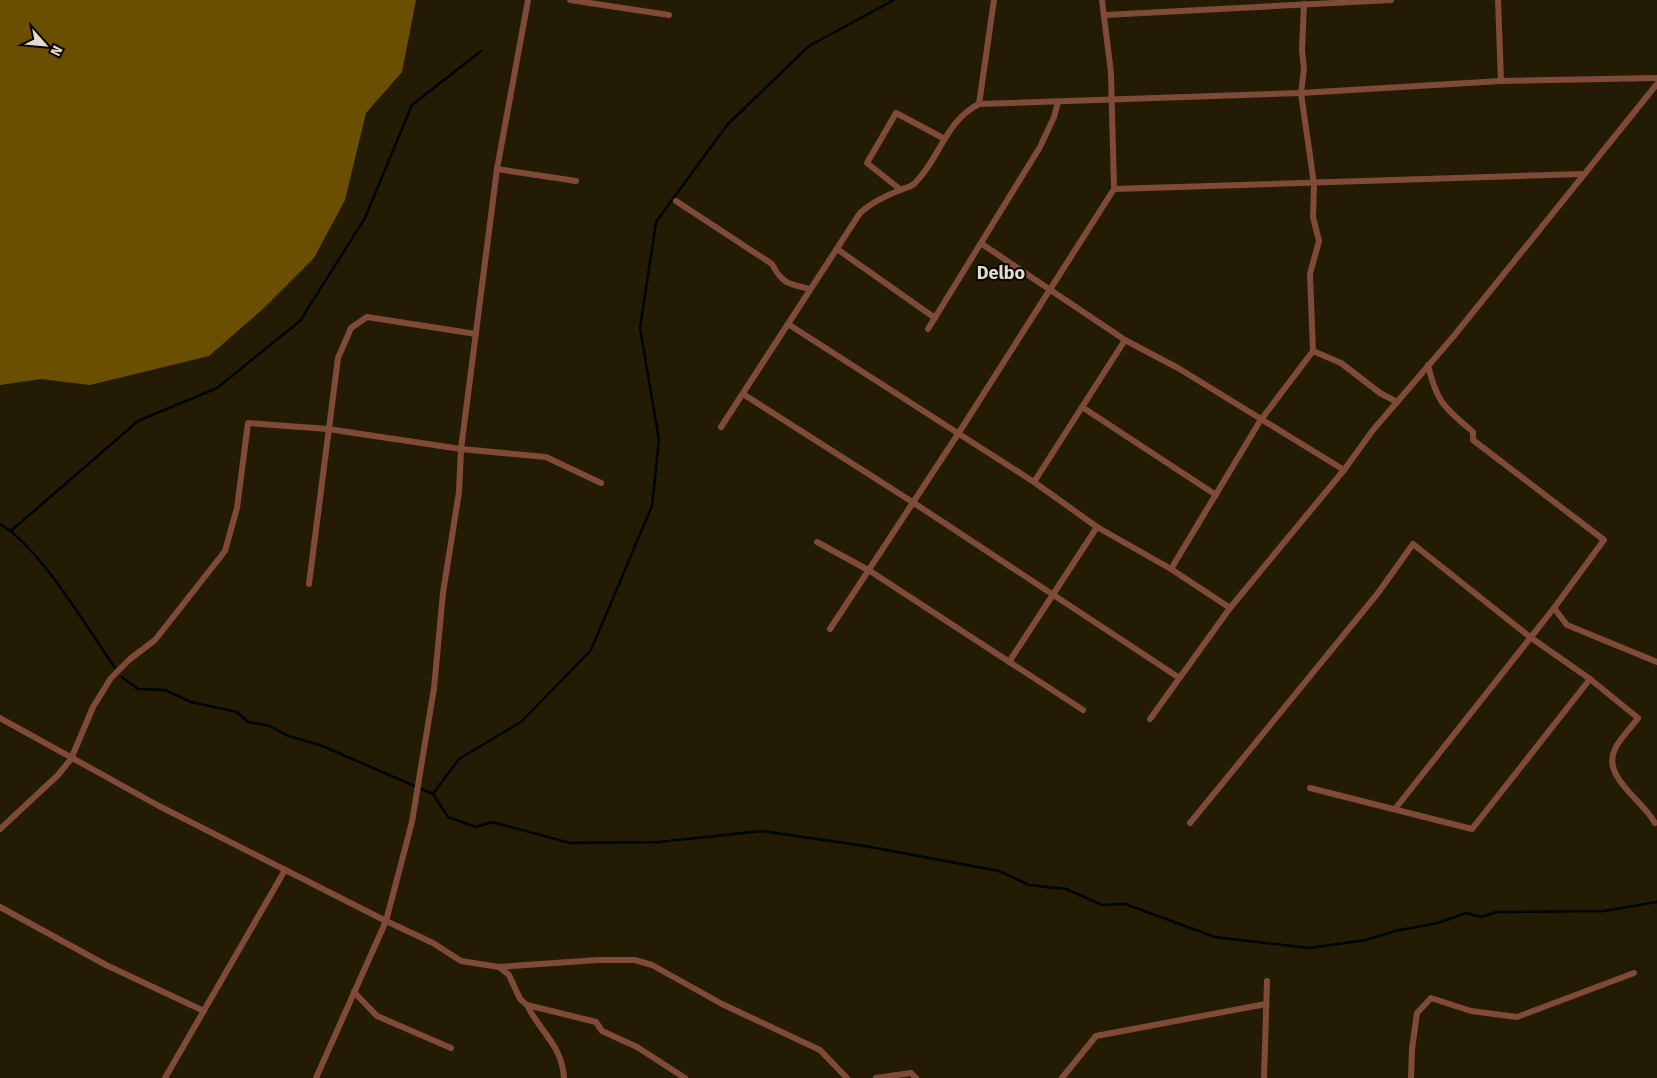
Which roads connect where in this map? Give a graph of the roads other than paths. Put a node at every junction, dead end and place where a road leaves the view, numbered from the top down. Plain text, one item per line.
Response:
1 (528, 0) edge
2 (570, 0) edge
3 (994, 0) edge
4 (1102, 0) edge
5 (1391, 0) edge
6 (1498, 0) edge
7 (1304, 4) junction
8 (1105, 14) junction
9 (669, 15) dead end
10 (1657, 78) edge
11 (1501, 81) junction
12 (1657, 84) edge
13 (1301, 94) junction
14 (1111, 99) junction
15 (1058, 102) junction
16 (979, 104) junction
17 (943, 138) junction
18 (497, 169) junction
19 (1582, 174) junction
20 (576, 181) dead end
21 (1314, 184) junction
22 (1114, 189) junction
23 (901, 190) junction
24 (676, 201) dead end
25 (982, 244) junction
26 (836, 249) junction
27 (810, 289) junction
28 (1050, 290) junction
29 (935, 318) junction
30 (788, 324) junction
31 (928, 329) dead end
32 (476, 334) junction
33 (1125, 340) junction
34 (1313, 351) junction
35 (1428, 365) junction
36 (743, 394) junction
37 (1397, 402) junction
38 (1082, 407) junction
39 (1260, 421) junction
40 (722, 427) dead end
41 (328, 429) junction
42 (958, 434) junction
43 (461, 449) junction
44 (1344, 470) junction
45 (1034, 482) junction
46 (600, 483) dead end
47 (1216, 495) junction
48 (914, 503) junction
49 (1097, 527) junction
50 (817, 542) dead end
51 (1170, 569) junction
52 (870, 571) junction
53 (308, 584) dead end
54 (1054, 594) junction
55 (1230, 608) junction
56 (1554, 608) junction
57 (830, 629) dead end
58 (1530, 637) junction
59 (1009, 662) junction
60 (1657, 662) edge
61 (1178, 677) junction
62 (1590, 679) junction
63 (1083, 710) dead end
64 (1150, 719) dead end
65 (2, 720) edge
66 (71, 758) junction
67 (1310, 788) dead end
68 (1394, 809) junction
69 (1190, 823) dead end
70 (1656, 824) dead end
71 (0, 829) edge
72 (285, 870) junction
73 (0, 907) edge
74 (386, 921) junction
75 (499, 966) junction
76 (1634, 973) dead end
77 (1267, 981) dead end
78 (354, 992) junction
79 (527, 1004) junction
80 (1266, 1004) junction
81 (204, 1011) junction
82 (451, 1048) dead end
83 (165, 1078) edge
84 (316, 1078) edge
85 (564, 1078) edge
86 (686, 1078) edge
87 (847, 1078) edge
88 (876, 1078) edge
89 (916, 1078) edge
90 (1062, 1078) edge
91 (1264, 1078) edge
92 (1411, 1078) edge

1 - 18 street
2 - 9 street
3 - 16 street
4 - 8 street
5 - 7 street
6 - 11 street
7 - 8 street
7 - 13 street
8 - 14 street
10 - 11 street
11 - 13 street
12 - 19 street
13 - 14 street
13 - 21 street
14 - 15 street
14 - 22 street
15 - 16 street
15 - 25 street
16 - 17 street
17 - 23 street
17 - 23 street
18 - 20 street
18 - 32 street
19 - 21 street
19 - 35 street
21 - 22 street
21 - 34 street
22 - 28 street
23 - 26 street
24 - 27 street
25 - 28 street
25 - 29 street
26 - 27 street
26 - 29 street
27 - 30 street
28 - 33 street
28 - 42 street
29 - 31 street
30 - 36 street
30 - 42 street
32 - 41 street
32 - 43 street
33 - 38 street
33 - 39 street
34 - 37 street
34 - 39 street
35 - 37 street
35 - 56 street
36 - 40 street
36 - 48 street
37 - 44 street
38 - 45 street
38 - 47 street
39 - 44 street
39 - 47 street
41 - 43 street
41 - 53 street
41 - 66 street
42 - 45 street
42 - 48 street
43 - 46 street
43 - 74 street
44 - 55 street
45 - 49 street
47 - 51 street
48 - 52 street
48 - 54 street
49 - 51 street
49 - 54 street
50 - 52 street
51 - 55 street
52 - 57 street
52 - 59 street
54 - 59 street
54 - 61 street
55 - 61 street
56 - 58 street
56 - 60 street
58 - 62 street
58 - 68 street
58 - 69 street
59 - 63 street
61 - 64 street
62 - 68 street
62 - 70 street
65 - 66 street
66 - 71 street
66 - 72 street
67 - 68 street
72 - 74 street
72 - 81 street
73 - 81 street
74 - 75 street
74 - 78 street
75 - 79 street
75 - 87 street
76 - 92 street
77 - 80 street
78 - 82 street
78 - 84 street
79 - 85 street
79 - 86 street
80 - 90 street
80 - 91 street
81 - 83 street
88 - 89 street

